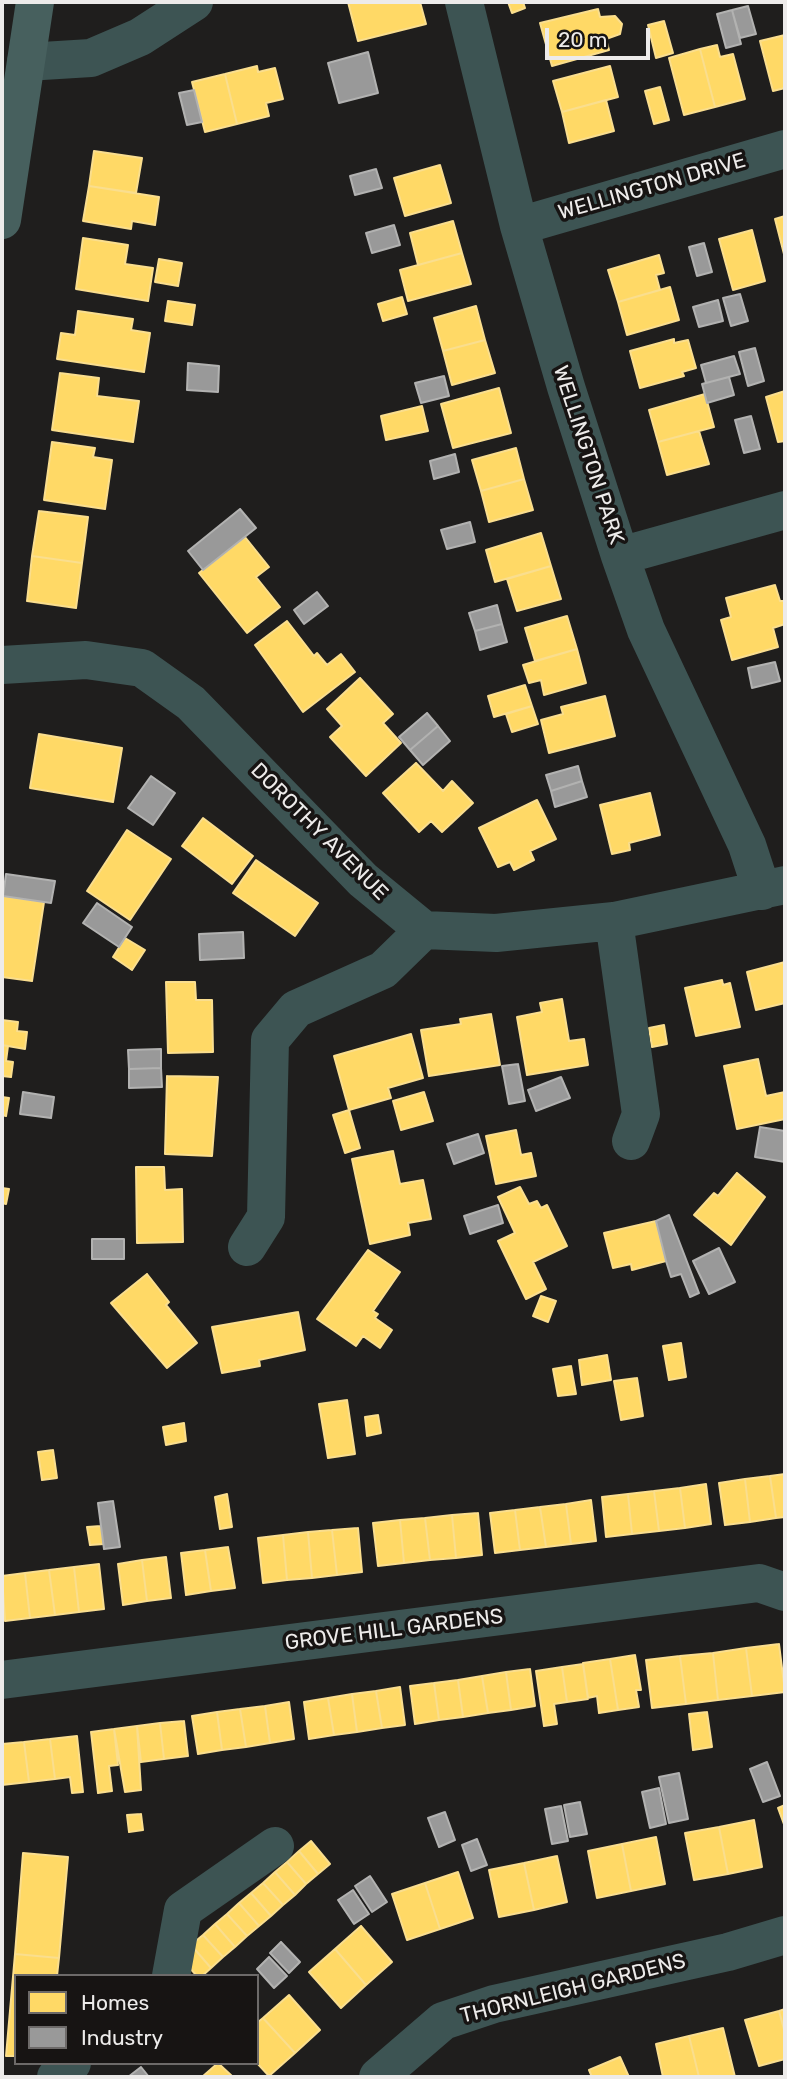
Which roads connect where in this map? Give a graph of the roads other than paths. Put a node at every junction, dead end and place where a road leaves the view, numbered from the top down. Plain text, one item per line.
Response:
1 (35, 2) edge
2 (194, 2) edge
3 (464, 2) edge
4 (26, 62) junction
5 (785, 149) edge
6 (2, 213) edge
7 (519, 226) junction
8 (785, 510) edge
9 (620, 556) junction
10 (2, 665) edge
11 (774, 888) edge
12 (614, 921) junction
13 (424, 930) junction
14 (631, 1141) dead end
15 (247, 1247) dead end
16 (785, 1592) edge
17 (2, 1680) edge
18 (275, 1846) dead end
19 (785, 1935) edge
20 (171, 1974) edge
21 (70, 2065) edge
22 (56, 2077) edge
23 (378, 2077) edge

1 - 4 main road
2 - 4 street
3 - 7 street, WELLINGTON PARK
4 - 6 main road
5 - 7 street, WELLINGTON DRIVE
7 - 9 street, WELLINGTON PARK
8 - 9 street
9 - 11 street, WELLINGTON PARK
10 - 13 street, DOROTHY AVENUE
11 - 12 street
12 - 13 street
12 - 14 street
13 - 15 street
16 - 17 street, GROVE HILL GARDENS
18 - 20 street
19 - 23 street, THORNLEIGH GARDENS
21 - 22 street

